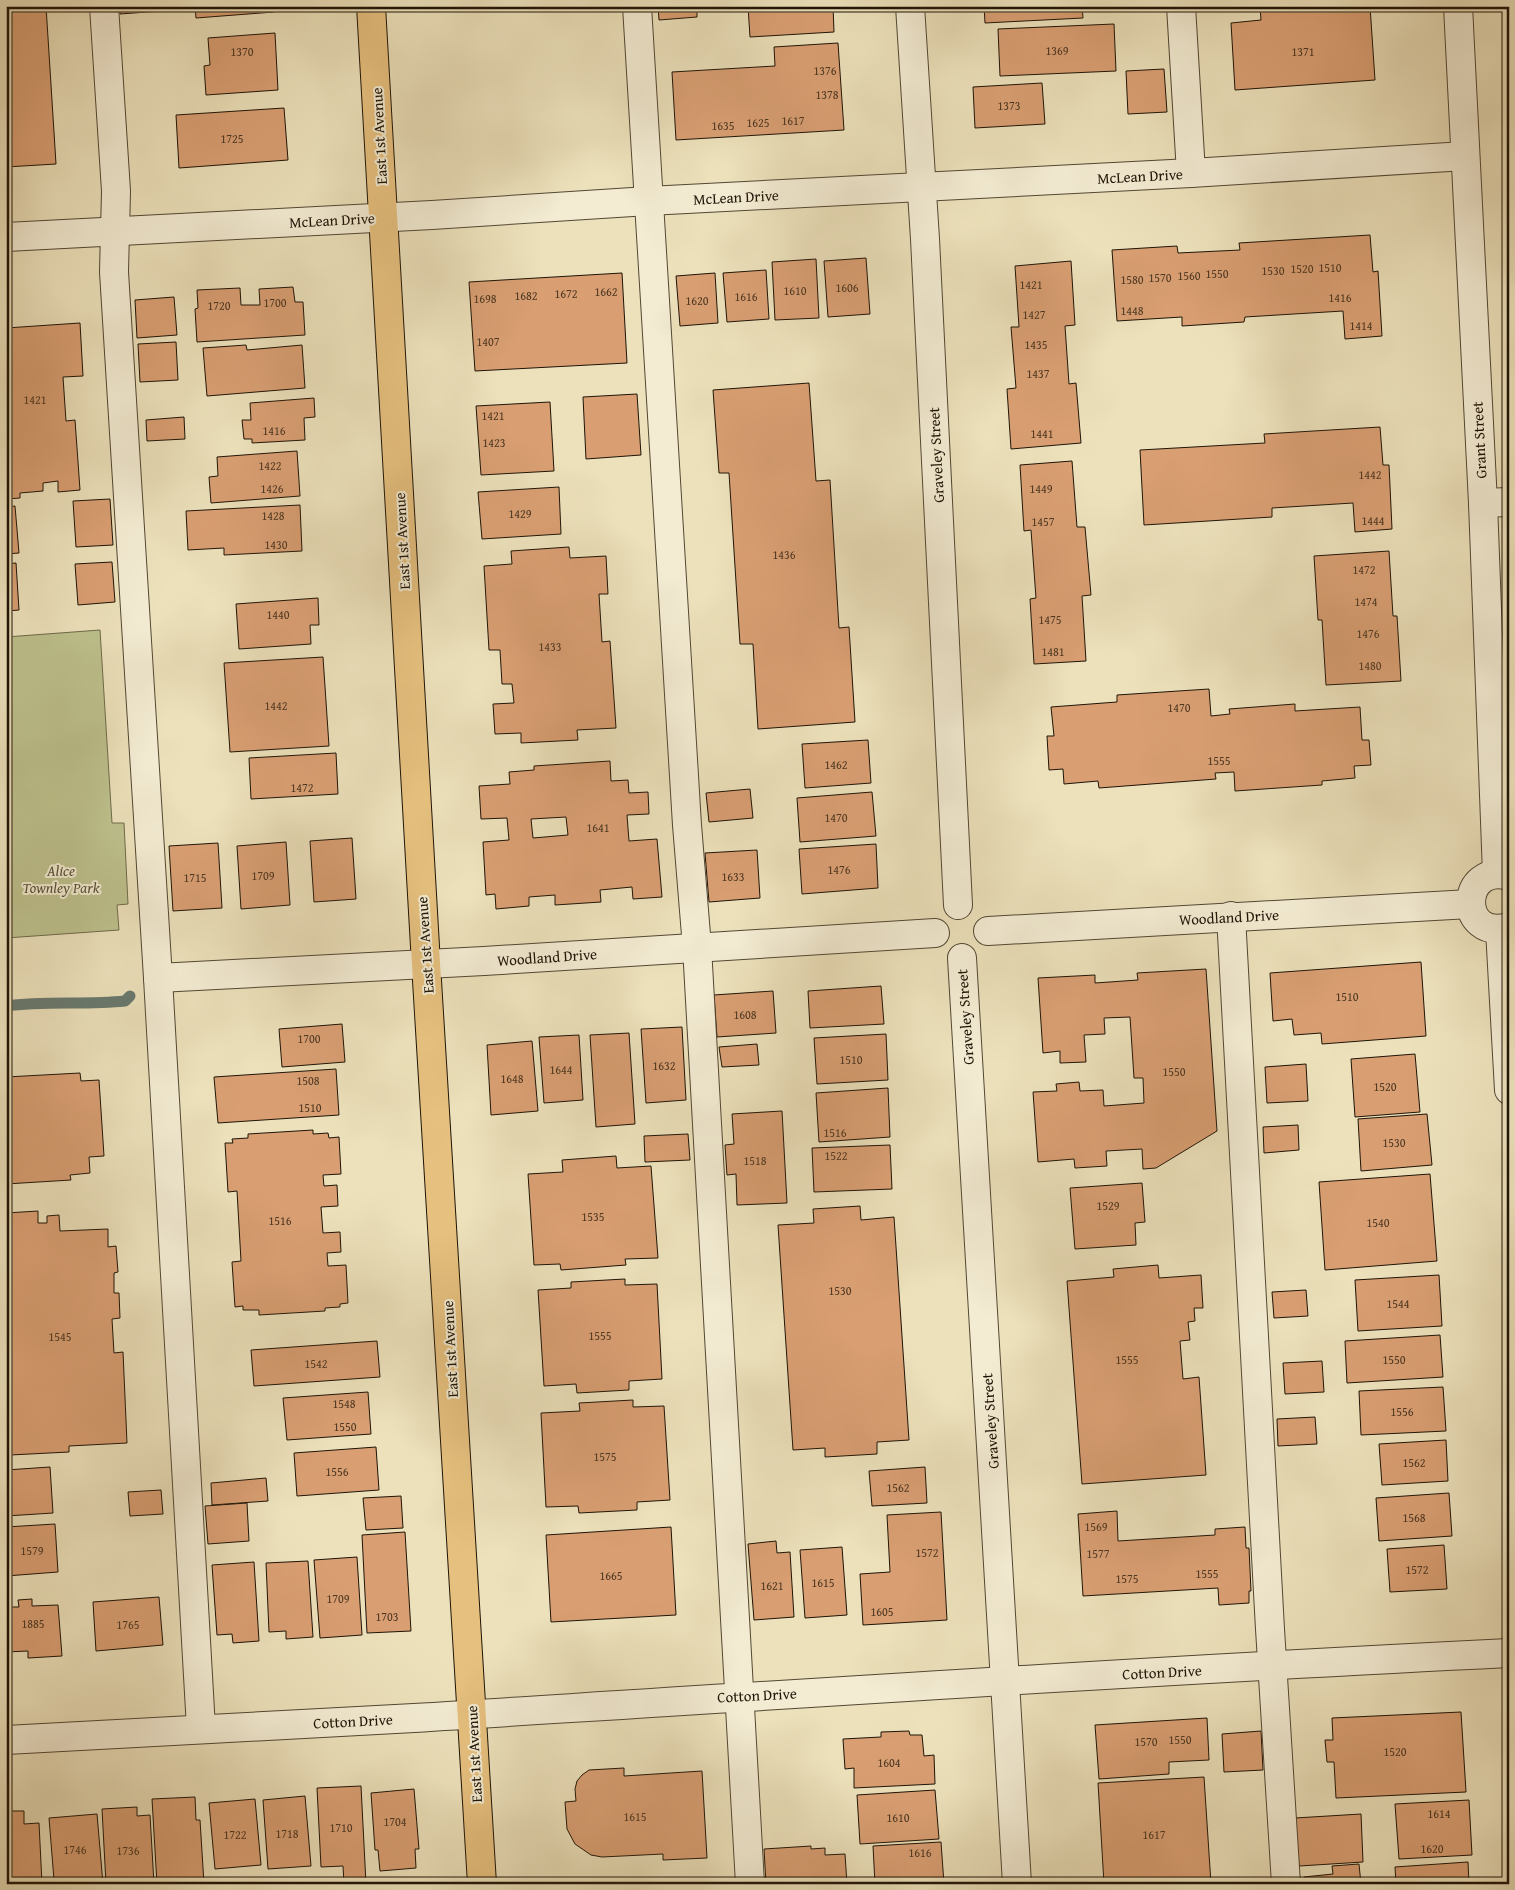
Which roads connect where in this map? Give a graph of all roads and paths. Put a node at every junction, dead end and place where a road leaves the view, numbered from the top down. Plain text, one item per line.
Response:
1 (104, 6) edge
2 (371, 6) edge
3 (637, 6) edge
4 (910, 6) edge
5 (1181, 6) edge
6 (1458, 6) edge
7 (1466, 156) junction
8 (1191, 173) junction
9 (922, 187) junction
10 (648, 201) junction
11 (384, 217) junction
12 (115, 232) junction
13 (6, 238) edge
14 (1496, 502) edge
15 (1503, 875) edge
16 (1470, 904) junction
17 (958, 905) junction
18 (1231, 916) junction
19 (1504, 929) edge
20 (988, 930) junction
21 (935, 934) junction
22 (696, 947) junction
23 (962, 958) junction
24 (426, 964) junction
25 (158, 978) junction
26 (1509, 1090) edge
27 (1509, 1653) edge
28 (1272, 1666) junction
29 (1006, 1681) junction
30 (738, 1696) junction
31 (472, 1714) junction
32 (201, 1728) junction
33 (6, 1740) edge
34 (482, 1884) edge
35 (750, 1884) edge
36 (1017, 1884) edge
37 (1286, 1884) edge

1 - 12 street
2 - 11 main road, East 1st Avenue
3 - 10 street
4 - 9 street, Graveley Street
5 - 8 street
6 - 7 street, Grant Street
7 - 8 street, McLean Drive
7 - 14 street, Grant Street
8 - 9 street, McLean Drive
9 - 10 street, McLean Drive
9 - 17 street, Graveley Street
10 - 11 street, McLean Drive
10 - 22 street
11 - 12 street, McLean Drive
11 - 24 main road, East 1st Avenue
12 - 13 street, McLean Drive
12 - 25 street
14 - 15 street, Grant Street
15 - 16 street
16 - 18 street, Woodland Drive
16 - 19 street
17 - 20 street
17 - 21 street
18 - 20 street, Woodland Drive
18 - 28 street
19 - 26 street
20 - 23 street
21 - 22 street, Woodland Drive
21 - 23 street
22 - 24 street, Woodland Drive
22 - 30 street
23 - 29 street, Graveley Street
24 - 25 street, Woodland Drive
24 - 31 main road, East 1st Avenue
25 - 32 street
27 - 28 street, Cotton Drive
28 - 29 street, Cotton Drive
28 - 37 street
29 - 30 street, Cotton Drive
29 - 36 street, Graveley Street
30 - 31 street, Cotton Drive
30 - 35 street
31 - 32 street, Cotton Drive
31 - 34 main road, East 1st Avenue
32 - 33 street, Cotton Drive

